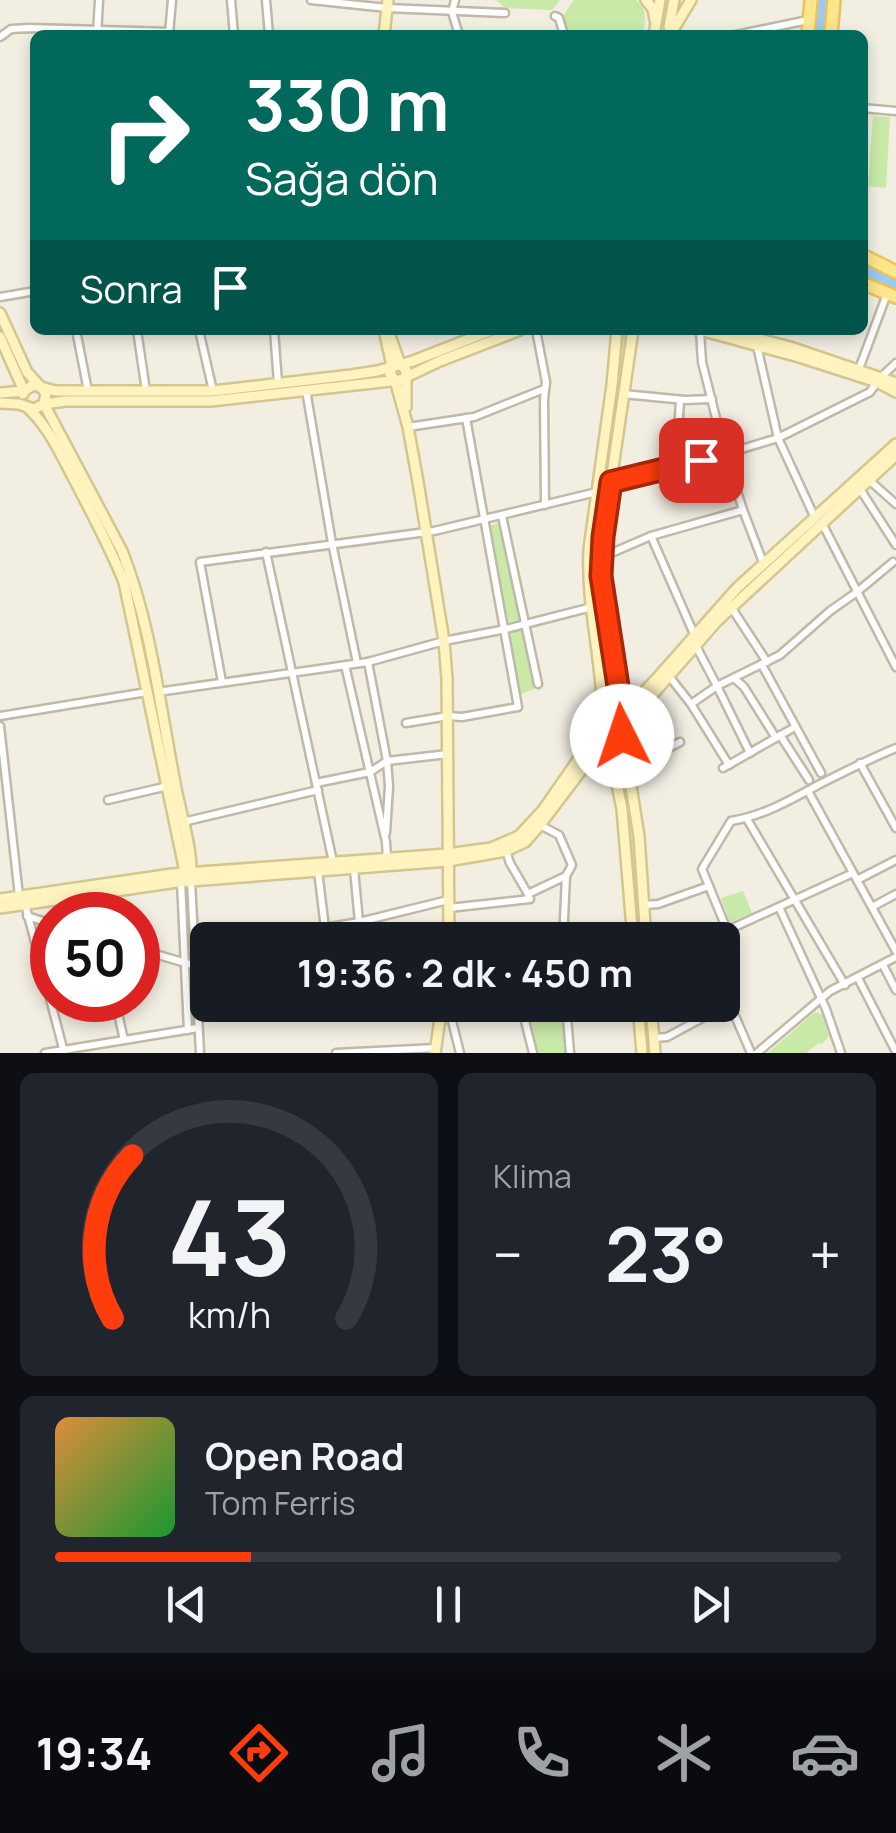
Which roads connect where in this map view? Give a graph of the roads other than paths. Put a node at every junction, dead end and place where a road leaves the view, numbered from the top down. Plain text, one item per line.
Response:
1 (99, 0) edge
2 (172, 0) edge
3 (232, 0) edge
4 (266, 0) edge
5 (312, 0) edge
6 (455, 0) edge
7 (646, 0) edge
8 (660, 0) edge
9 (674, 0) edge
10 (691, 0) edge
11 (811, 0) edge
12 (834, 0) edge
13 (387, 4) edge
14 (452, 12) junction
15 (504, 13) dead end
16 (556, 16) dead end
17 (809, 20) junction
18 (32, 30) edge
19 (97, 30) edge
20 (170, 30) edge
21 (234, 30) edge
22 (269, 30) edge
23 (384, 30) edge
24 (457, 30) edge
25 (563, 30) edge
26 (655, 30) edge
27 (655, 30) edge
28 (670, 30) edge
29 (672, 30) edge
30 (760, 30) edge
31 (808, 30) edge
32 (831, 30) edge
33 (0, 37) edge
34 (868, 109) edge
35 (896, 111) edge
36 (868, 258) edge
37 (896, 272) edge
38 (868, 285) edge
39 (30, 291) edge
40 (892, 295) edge
41 (0, 298) edge
42 (0, 314) edge
43 (77, 335) edge
44 (138, 335) edge
45 (199, 335) edge
46 (274, 335) edge
47 (387, 335) edge
48 (476, 335) edge
49 (508, 335) edge
50 (537, 335) edge
51 (617, 335) edge
52 (632, 335) edge
53 (700, 335) edge
54 (753, 337) edge
55 (0, 338) edge
56 (896, 363) edge
57 (396, 365) junction
58 (13, 367) junction
59 (860, 369) junction
60 (400, 379) junction
61 (879, 380) junction
62 (278, 383) junction
63 (896, 383) edge
64 (41, 387) junction
65 (546, 388) junction
66 (306, 390) junction
67 (24, 391) junction
68 (88, 391) junction
69 (146, 391) junction
70 (213, 391) junction
71 (0, 392) edge
72 (896, 392) edge
73 (624, 394) junction
74 (712, 399) junction
75 (680, 400) junction
76 (66, 401) junction
77 (0, 404) edge
78 (44, 404) junction
79 (27, 406) junction
80 (466, 418) junction
81 (408, 427) junction
82 (57, 429) junction
83 (778, 438) junction
84 (896, 444) edge
85 (725, 454) junction
86 (896, 455) edge
87 (676, 466) junction
88 (870, 480) junction
89 (611, 482) junction
90 (860, 490) junction
91 (596, 492) junction
92 (896, 504) edge
93 (545, 505) junction
94 (743, 510) junction
95 (502, 516) junction
96 (819, 521) junction
97 (483, 522) junction
98 (426, 531) junction
99 (652, 536) junction
100 (332, 543) junction
101 (896, 545) edge
102 (266, 552) junction
103 (601, 558) junction
104 (894, 560) edge
105 (764, 565) junction
106 (896, 572) edge
107 (857, 592) junction
108 (592, 607) junction
109 (731, 607) junction
110 (525, 622) junction
111 (506, 629) junction
112 (694, 634) junction
113 (444, 641) junction
114 (696, 646) junction
115 (368, 662) junction
116 (358, 663) junction
117 (764, 663) junction
118 (345, 664) junction
119 (896, 667) edge
120 (292, 672) junction
121 (669, 676) junction
122 (734, 678) junction
123 (222, 682) junction
124 (538, 684) dead end
125 (717, 686) junction
126 (153, 692) junction
127 (691, 704) junction
128 (0, 716) edge
129 (448, 716) junction
130 (621, 716) junction
131 (406, 723) dead end
132 (604, 724) junction
133 (0, 726) edge
134 (795, 726) junction
135 (626, 730) junction
136 (609, 736) junction
137 (778, 737) junction
138 (680, 742) dead end
139 (896, 748) edge
140 (750, 753) junction
141 (448, 754) junction
142 (387, 761) junction
143 (628, 763) junction
144 (860, 764) junction
145 (583, 768) junction
146 (370, 772) junction
147 (822, 773) dead end
148 (616, 776) junction
149 (809, 780) dead end
150 (168, 786) junction
151 (317, 787) junction
152 (808, 790) junction
153 (108, 800) dead end
154 (747, 818) junction
155 (182, 822) junction
156 (540, 826) junction
157 (896, 828) edge
158 (386, 842) junction
159 (506, 851) junction
160 (447, 857) junction
161 (387, 858) junction
162 (896, 860) edge
163 (332, 862) junction
164 (354, 868) junction
165 (318, 871) junction
166 (566, 876) junction
167 (186, 877) junction
168 (855, 877) junction
169 (709, 886) junction
170 (528, 894) junction
171 (896, 894) edge
172 (0, 899) edge
173 (22, 900) junction
174 (794, 900) junction
175 (449, 904) junction
176 (644, 904) junction
177 (778, 907) junction
178 (872, 907) junction
179 (0, 908) edge
180 (28, 916) joint
181 (191, 922) edge
182 (324, 922) edge
183 (360, 922) joint
184 (449, 922) edge
185 (563, 922) edge
186 (632, 922) edge
187 (645, 922) edge
188 (724, 922) edge
189 (740, 924) edge
190 (896, 954) edge
191 (160, 956) edge
192 (185, 963) junction
193 (190, 965) edge
194 (884, 965) junction
195 (858, 978) junction
196 (845, 984) junction
197 (896, 990) edge
198 (820, 998) junction
199 (120, 1022) edge
200 (198, 1022) edge
201 (442, 1022) edge
202 (450, 1022) edge
203 (525, 1022) edge
204 (567, 1022) edge
205 (639, 1022) edge
206 (653, 1022) edge
207 (695, 1022) edge
208 (739, 1022) edge
209 (198, 1028) junction
210 (188, 1030) junction
211 (654, 1038) junction
212 (124, 1040) junction
213 (436, 1050) edge
214 (893, 1051) edge
215 (64, 1052) edge
216 (44, 1053) edge
217 (200, 1053) edge
218 (336, 1053) edge
219 (460, 1053) edge
220 (533, 1053) edge
221 (570, 1053) edge
222 (642, 1053) edge
223 (655, 1053) edge
224 (754, 1053) edge
225 (841, 1053) edge

1 - 19 street
2 - 20 street
3 - 21 street
4 - 22 street
5 - 13 street
6 - 14 street
7 - 26 main road
8 - 27 main road
9 - 28 main road
10 - 29 main road
11 - 17 main road
12 - 32 main road
13 - 14 street
13 - 23 main road
14 - 15 street
14 - 24 street
16 - 25 street
17 - 30 street
17 - 31 main road
18 - 33 street
34 - 35 street
36 - 37 main road
38 - 40 main road
39 - 41 street
40 - 59 street
42 - 64 main road
43 - 68 street
44 - 69 street
45 - 70 street
46 - 62 street
47 - 57 main road
48 - 57 main road
49 - 60 main road
50 - 65 street
51 - 91 main road
52 - 73 main road
53 - 74 street
54 - 59 main road
54 - 61 main road
54 - 83 street
55 - 58 main road
56 - 61 street
57 - 60 main road
57 - 62 main road
58 - 67 main road
58 - 71 main road
59 - 61 main road
60 - 66 main road
60 - 81 main road
61 - 63 main road
61 - 72 main road
61 - 83 street
62 - 70 main road
64 - 67 main road
64 - 68 main road
64 - 78 main road
65 - 80 street
65 - 93 street
66 - 76 main road
66 - 100 street
67 - 71 main road
67 - 79 main road
68 - 69 main road
69 - 70 main road
73 - 75 street
73 - 89 main road
74 - 75 street
74 - 85 street
75 - 87 street
76 - 78 main road
76 - 82 main road
77 - 79 main road
78 - 79 main road
78 - 82 main road
79 - 126 main road
80 - 81 street
80 - 97 street
81 - 98 main road
82 - 126 main road
83 - 85 street
83 - 96 street
84 - 96 main road
85 - 87 street
85 - 94 street
86 - 88 main road
87 - 89 street
88 - 90 main road
88 - 92 street
89 - 103 main road
90 - 96 main road
90 - 101 street
91 - 93 street
91 - 108 main road
93 - 95 street
94 - 99 street
94 - 105 street
95 - 97 street
95 - 110 street
96 - 105 main road
96 - 107 street
96 - 109 main road
97 - 98 street
97 - 111 street
98 - 100 street
98 - 113 main road
99 - 103 street
99 - 112 street
100 - 102 street
100 - 116 street
102 - 120 street
102 - 123 street
103 - 130 main road
104 - 106 street
104 - 107 street
105 - 112 main road
107 - 117 street
107 - 119 street
108 - 110 street
108 - 132 main road
109 - 114 main road
109 - 117 street
110 - 111 street
110 - 124 street
111 - 113 street
111 - 129 street
112 - 130 main road
113 - 115 street
113 - 129 main road
114 - 121 main road
114 - 125 street
115 - 116 street
115 - 142 street
116 - 118 street
117 - 122 street
117 - 134 street
118 - 120 street
118 - 146 street
120 - 123 street
120 - 151 street
121 - 127 street
121 - 135 main road
122 - 125 street
122 - 137 street
123 - 126 street
125 - 127 street
125 - 140 street
126 - 128 street
126 - 150 main road
126 - 155 main road
127 - 140 street
129 - 131 street
129 - 141 main road
130 - 132 main road
130 - 135 main road
132 - 136 main road
132 - 160 main road
133 - 173 street
134 - 137 street
134 - 147 street
135 - 136 main road
135 - 143 main road
136 - 145 main road
136 - 148 main road
137 - 140 street
137 - 149 street
138 - 143 street
139 - 144 street
141 - 142 street
141 - 160 main road
142 - 146 street
142 - 158 street
143 - 176 main road
144 - 152 street
144 - 157 street
145 - 148 main road
145 - 156 main road
146 - 151 street
146 - 158 street
148 - 186 main road
150 - 153 street
150 - 167 main road
151 - 155 street
151 - 163 street
152 - 154 street
152 - 168 street
154 - 169 street
154 - 174 street
155 - 167 main road
156 - 159 main road
156 - 166 street
158 - 161 street
159 - 160 main road
159 - 170 street
160 - 161 main road
160 - 164 main road
160 - 175 main road
161 - 163 main road
162 - 168 street
163 - 167 main road
164 - 165 main road
164 - 183 street
165 - 167 main road
165 - 182 street
166 - 170 street
166 - 185 street
167 - 173 main road
167 - 181 street
167 - 192 street
168 - 174 street
168 - 178 street
169 - 176 street
169 - 188 street
170 - 175 street
171 - 178 street
172 - 173 main road
173 - 179 main road
173 - 180 street
174 - 177 street
174 - 196 street
175 - 183 street
175 - 184 main road
176 - 187 main road
177 - 189 street
177 - 198 street
178 - 190 street
180 - 215 street
190 - 194 street
191 - 192 street
192 - 193 street
192 - 210 street
194 - 195 street
194 - 197 street
195 - 196 street
195 - 214 street
196 - 198 street
198 - 224 street
198 - 225 street
199 - 212 street
200 - 209 street
201 - 213 main road
202 - 219 street
203 - 220 street
204 - 221 street
205 - 222 main road
206 - 211 main road
207 - 211 street
208 - 224 street
209 - 210 street
209 - 217 street
210 - 212 street
211 - 223 main road
212 - 215 street
213 - 218 street
215 - 216 street

